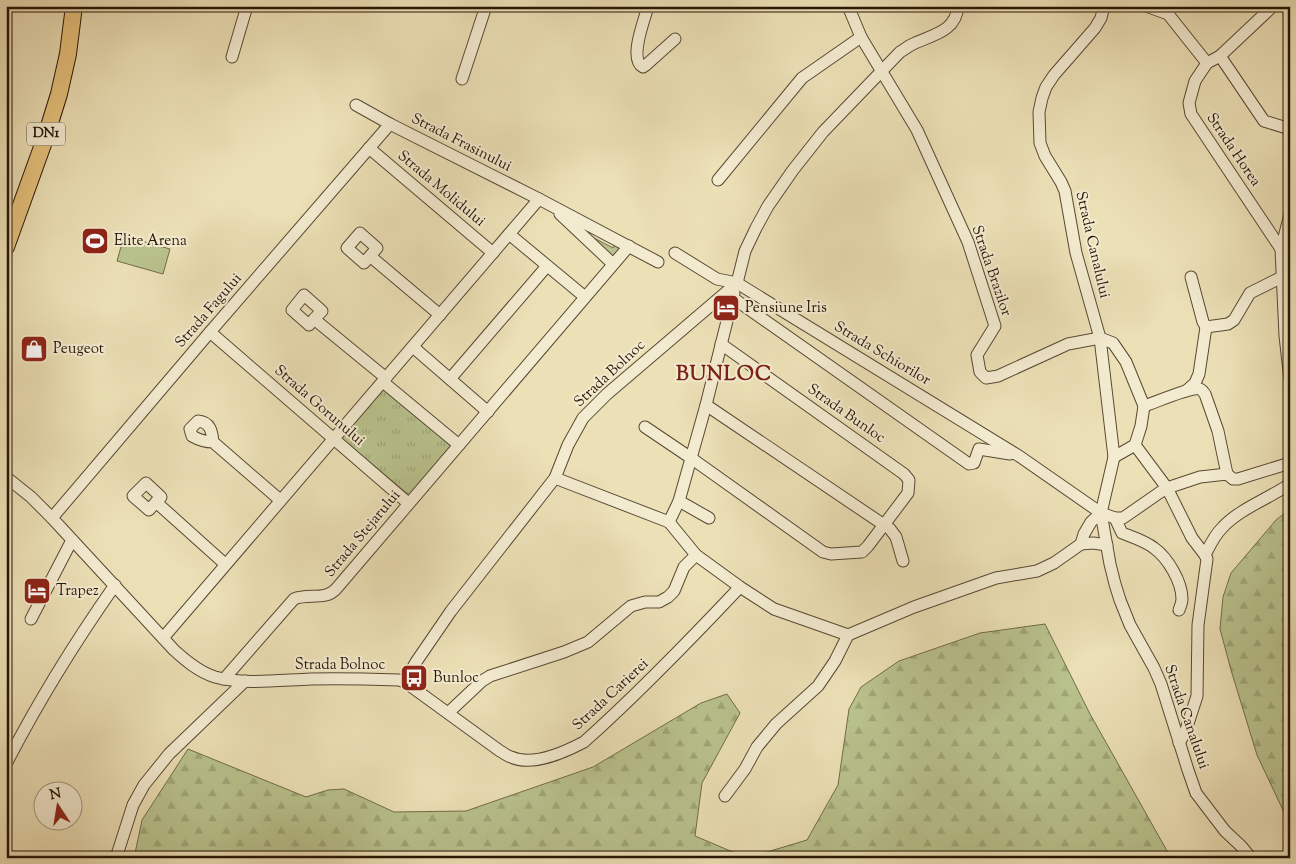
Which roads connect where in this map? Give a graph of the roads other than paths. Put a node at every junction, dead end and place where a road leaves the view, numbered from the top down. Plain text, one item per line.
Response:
1 (74, 6) edge
2 (247, 6) edge
3 (486, 6) edge
4 (648, 6) edge
5 (848, 6) edge
6 (958, 6) edge
7 (1104, 6) edge
8 (1146, 6) edge
9 (1274, 6) edge
10 (861, 37) junction
11 (675, 39) dead end
12 (1220, 56) junction
13 (232, 57) dead end
14 (1207, 63) junction
15 (881, 71) junction
16 (462, 79) dead end
17 (356, 105) dead end
18 (390, 124) junction
19 (1290, 129) edge
20 (369, 148) junction
21 (718, 180) dead end
22 (539, 199) junction
23 (553, 206) junction
24 (1290, 214) edge
25 (510, 234) junction
26 (628, 246) junction
27 (6, 247) edge
28 (1281, 249) junction
29 (493, 253) junction
30 (675, 253) dead end
31 (370, 256) dead end
32 (658, 262) dead end
33 (614, 264) junction
34 (547, 266) junction
35 (1282, 276) junction
36 (1191, 277) dead end
37 (737, 283) junction
38 (585, 297) junction
39 (733, 298) junction
40 (440, 315) junction
41 (314, 318) dead end
42 (1206, 327) junction
43 (210, 332) junction
44 (1100, 338) junction
45 (721, 344) junction
46 (413, 347) junction
47 (450, 379) junction
48 (384, 380) junction
49 (1290, 380) edge
50 (1186, 391) junction
51 (706, 406) junction
52 (1144, 406) junction
53 (488, 412) junction
54 (645, 427) dead end
55 (333, 438) junction
56 (213, 442) dead end
57 (459, 445) junction
58 (1135, 445) junction
59 (1019, 456) junction
60 (1114, 457) junction
61 (691, 458) junction
62 (1290, 463) edge
63 (1227, 474) junction
64 (6, 477) edge
65 (555, 478) junction
66 (1290, 484) edge
67 (1167, 488) junction
68 (280, 500) junction
69 (679, 501) junction
70 (156, 502) dead end
71 (408, 503) junction
72 (1102, 513) junction
73 (52, 518) junction
74 (709, 518) dead end
75 (1115, 518) junction
76 (669, 522) junction
77 (884, 526) junction
78 (72, 540) junction
79 (1081, 544) junction
80 (1107, 545) junction
81 (696, 555) junction
82 (1205, 555) junction
83 (903, 561) dead end
84 (226, 564) junction
85 (114, 585) junction
86 (740, 587) junction
87 (1179, 610) dead end
88 (31, 619) dead end
89 (848, 635) junction
90 (162, 638) junction
91 (224, 679) junction
92 (245, 681) junction
93 (405, 682) junction
94 (448, 713) junction
95 (1179, 743) junction
96 (6, 764) edge
97 (725, 796) dead end
98 (116, 858) edge
99 (1251, 858) edge

1 - 27 highway, DN1
2 - 13 street
3 - 16 street
4 - 11 street
5 - 10 street, Strada Brazilor
6 - 15 street
7 - 44 street, Strada Canalului
8 - 14 street
9 - 12 street
10 - 15 street, Strada Brazilor
10 - 21 street
12 - 14 street
12 - 19 street
14 - 28 street, Strada Horea
15 - 37 street
15 - 44 street, Strada Brazilor
17 - 18 street, Strada Frasinului
18 - 20 street, Strada Fagului
18 - 22 street, Strada Frasinului
20 - 29 street, Strada Molidului
20 - 43 street, Strada Fagului
22 - 23 street, Strada Frasinului
22 - 25 street
23 - 26 street, Strada Frasinului
23 - 33 street, Strada Frasinului
24 - 28 street
25 - 29 street
25 - 34 street
26 - 32 street, Strada Frasinului
26 - 33 street, Strada Stejarului
28 - 35 street
29 - 40 street
30 - 37 street, Strada Schiorilor
31 - 40 street
33 - 38 street, Strada Stejarului
34 - 38 street
34 - 47 street
35 - 42 street
35 - 49 street
36 - 42 street
37 - 39 street
37 - 59 street, Strada Schiorilor
37 - 65 street, Strada Bolnoc
38 - 53 street, Strada Stejarului
39 - 45 street
39 - 59 street, Strada Schiorilor
40 - 46 street
41 - 48 street
42 - 50 street
43 - 55 street, Strada Gorunului
43 - 73 street, Strada Fagului
44 - 52 street
44 - 60 street, Strada Canalului
45 - 51 street
45 - 77 street, Strada Bunloc
46 - 47 street
46 - 48 street
47 - 53 street
48 - 55 street
48 - 57 street
50 - 52 street
50 - 63 street
51 - 61 street
51 - 77 street
52 - 58 street
53 - 57 street, Strada Stejarului
54 - 61 street, Strada Bunloc
55 - 68 street
55 - 71 street, Strada Gorunului
56 - 68 street
57 - 71 street, Strada Stejarului
58 - 60 street
58 - 67 street
59 - 72 street, Strada Schiorilor
60 - 72 street, Strada Canalului
61 - 69 street
61 - 77 street, Strada Bunloc
62 - 63 street
63 - 67 street
64 - 73 street
65 - 76 street
65 - 93 street, Strada Bolnoc
66 - 82 street
67 - 75 street
67 - 82 street
68 - 84 street
69 - 74 street
69 - 76 street
70 - 84 street
71 - 91 street, Strada Stejarului
72 - 75 street, Strada Schiorilor
72 - 79 street
72 - 80 street, Strada Canalului
73 - 78 street
75 - 87 street
76 - 81 street
77 - 83 street
78 - 85 street
78 - 88 street
79 - 80 street
79 - 89 street
80 - 95 street, Strada Canalului
81 - 86 street
81 - 94 street
82 - 95 street
84 - 90 street
85 - 90 street
85 - 96 street
86 - 89 street
86 - 94 street, Strada Carierei
89 - 97 street
90 - 91 street
91 - 92 street, Strada Bolnoc
92 - 93 street, Strada Bolnoc
92 - 98 street
93 - 94 street, Strada Carierei
95 - 99 street, Strada Canalului

